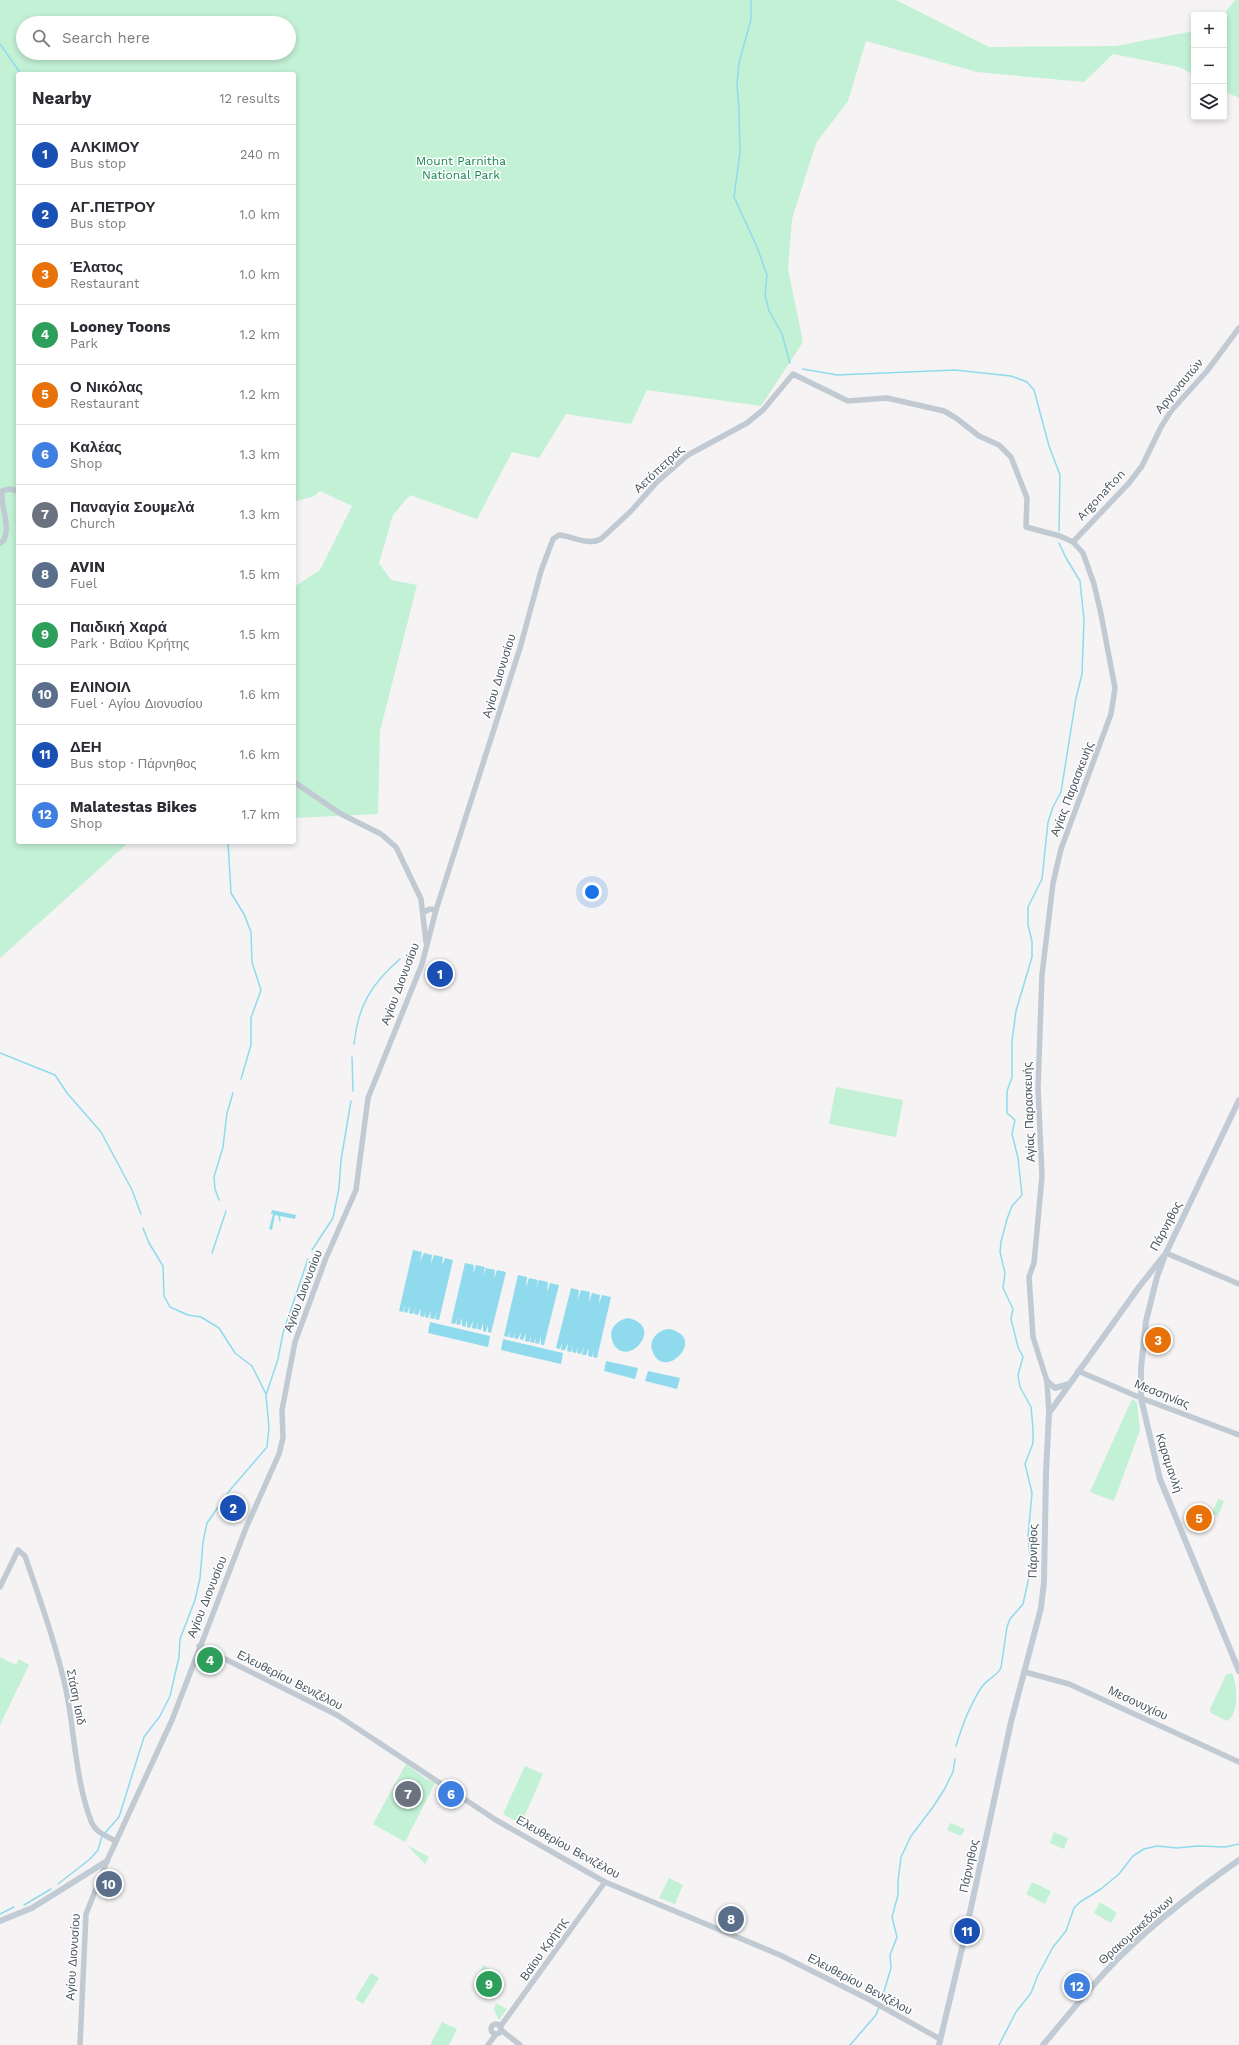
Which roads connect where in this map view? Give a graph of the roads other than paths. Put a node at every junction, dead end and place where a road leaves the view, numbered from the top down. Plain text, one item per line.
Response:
1 (1239, 328) edge
2 (1144, 462) joint
3 (16, 490) edge
4 (552, 539) joint
5 (1073, 542) junction
6 (0, 543) edge
7 (296, 783) edge
8 (436, 910) junction
9 (424, 912) junction
10 (427, 946) junction
11 (1239, 1100) edge
12 (1166, 1253) junction
13 (1239, 1284) edge
14 (1078, 1371) junction
15 (1047, 1381) junction
16 (1069, 1384) junction
17 (1141, 1398) junction
18 (1049, 1413) junction
19 (1239, 1435) edge
20 (0, 1587) edge
21 (199, 1646) junction
22 (1237, 1662) edge
23 (1239, 1671) edge
24 (1025, 1672) junction
25 (1239, 1762) edge
26 (116, 1841) junction
27 (1239, 1860) edge
28 (107, 1861) junction
29 (605, 1882) junction
30 (0, 1921) edge
31 (499, 2031) junction
32 (940, 2042) edge
33 (80, 2045) edge
34 (488, 2045) edge
35 (519, 2045) edge
36 (1043, 2045) edge

1 - 2 street, Αργοναυτών
2 - 5 street, Argonafton
3 - 6 street
4 - 5 street, Αετόπετρας
4 - 8 street, Αγίου Διονυσίου
5 - 15 street, Αγίας Παρασκευής
7 - 9 street
8 - 9 street
8 - 10 street, Αγίου Διονυσίου
9 - 10 street
10 - 21 street, Αγίου Διονυσίου
11 - 12 main road, Πάρνηθος
12 - 13 street
12 - 14 main road, Πάρνηθος
12 - 17 main road, Καραμανλή
14 - 16 main road, Πάρνηθος
14 - 17 street, Μεσσηνίας
15 - 16 main road
15 - 18 street, Αγίας Παρασκευής
16 - 18 main road, Πάρνηθος
17 - 19 street, Μεσσηνίας
17 - 22 main road, Καραμανλή
18 - 24 main road, Πάρνηθος
20 - 26 street, Στάση Ισιδ
21 - 26 street, Αγίου Διονυσίου
21 - 29 street, Ελευθερίου Βενιζέλου
22 - 23 main road, Καραμανλή
24 - 25 street, Μεσονυχίου
24 - 32 main road, Πάρνηθος
26 - 28 street, Αγίου Διονυσίου
27 - 36 main road, Θρακομακεδόνων
28 - 30 main road
28 - 33 street, Αγίου Διονυσίου
29 - 31 street, Βαϊου Κρήτης
29 - 32 street, Ελευθερίου Βενιζέλου
31 - 34 street, Βαϊου Κρήτης
31 - 35 street

